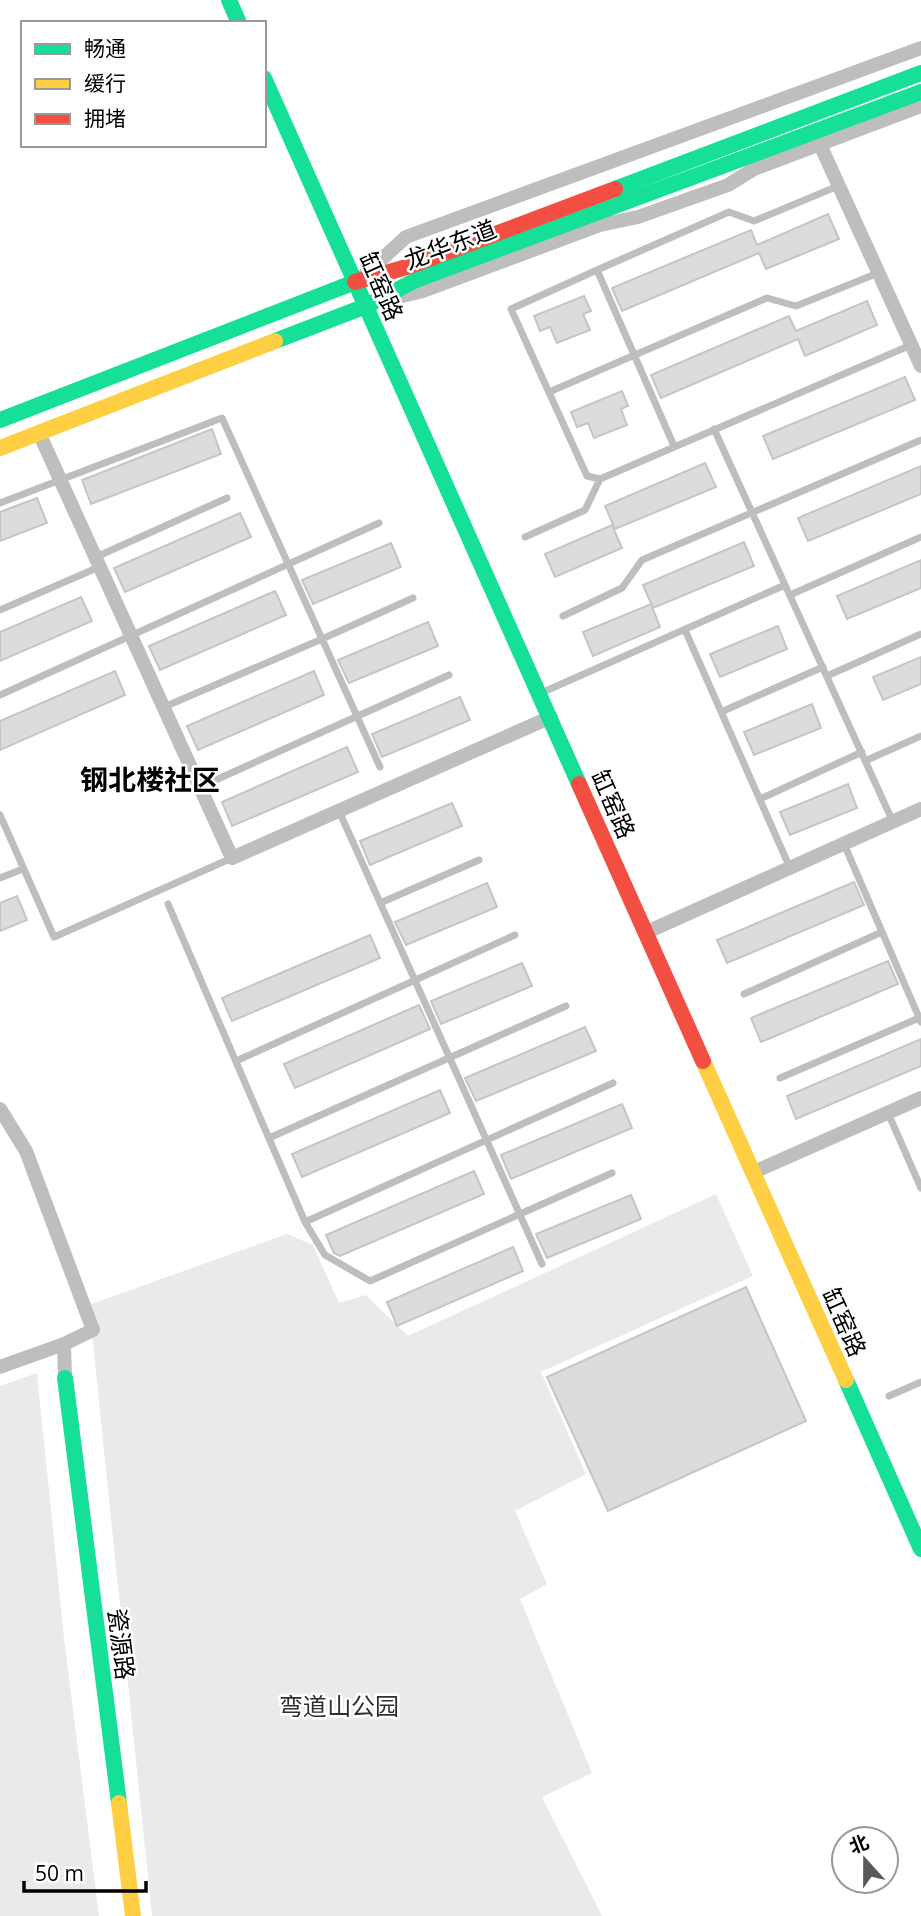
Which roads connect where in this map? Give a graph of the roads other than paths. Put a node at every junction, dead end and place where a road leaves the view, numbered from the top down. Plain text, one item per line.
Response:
1 (229, 0) edge
2 (238, 21) edge
3 (921, 48) edge
4 (921, 73) edge
5 (266, 82) edge
6 (921, 92) edge
7 (921, 106) edge
8 (809, 116) junction
9 (817, 139) junction
10 (838, 186) junction
11 (597, 270) junction
12 (878, 273) junction
13 (355, 282) junction
14 (366, 306) junction
15 (911, 345) junction
16 (634, 355) junction
17 (921, 366) edge
18 (549, 392) junction
19 (0, 420) edge
20 (714, 429) junction
21 (39, 433) junction
22 (921, 440) edge
23 (674, 446) junction
24 (0, 448) edge
25 (600, 479) junction
26 (60, 480) junction
27 (227, 498) dead end
28 (0, 503) edge
29 (752, 513) junction
30 (379, 523) dead end
31 (525, 537) dead end
32 (921, 537) edge
33 (97, 562) junction
34 (289, 565) junction
35 (785, 585) junction
36 (790, 595) junction
37 (413, 598) dead end
38 (0, 610) edge
39 (563, 616) dead end
40 (685, 630) junction
41 (921, 634) edge
42 (131, 636) junction
43 (322, 639) junction
44 (823, 667) junction
45 (449, 675) dead end
46 (827, 676) junction
47 (540, 694) junction
48 (0, 695) edge
49 (163, 708) junction
50 (721, 712) junction
51 (551, 717) junction
52 (358, 718) junction
53 (921, 736) edge
54 (862, 752) junction
55 (865, 761) junction
56 (380, 766) dead end
57 (200, 788) junction
58 (760, 799) junction
59 (921, 809) edge
60 (339, 811) junction
61 (0, 816) edge
62 (894, 822) junction
63 (844, 844) junction
64 (232, 858) junction
65 (479, 860) dead end
66 (790, 868) junction
67 (23, 869) junction
68 (0, 878) edge
69 (168, 904) dead end
70 (380, 904) junction
71 (647, 932) junction
72 (882, 932) junction
73 (515, 935) dead end
74 (415, 980) junction
75 (744, 994) dead end
76 (566, 1006) dead end
77 (920, 1020) edge
78 (450, 1058) junction
79 (236, 1061) junction
80 (780, 1078) dead end
81 (613, 1083) dead end
82 (921, 1098) edge
83 (0, 1109) edge
84 (888, 1113) junction
85 (269, 1139) junction
86 (486, 1141) junction
87 (754, 1172) junction
88 (612, 1173) dead end
89 (921, 1188) edge
90 (519, 1214) junction
91 (305, 1222) junction
92 (542, 1264) dead end
93 (64, 1343) junction
94 (0, 1367) edge
95 (65, 1378) joint
96 (921, 1382) edge
97 (889, 1396) dead end
98 (921, 1549) edge
99 (133, 1916) edge

1 - 2 main road
3 - 13 street
4 - 8 main road, 龙华东道
5 - 13 main road, 缸窑路
6 - 9 main road, 龙华东道
7 - 9 street
8 - 9 street
8 - 13 main road, 龙华东道
9 - 10 street
9 - 14 main road, 龙华东道
10 - 11 lane
10 - 12 street
11 - 16 lane
11 - 18 lane
12 - 15 street
12 - 16 lane
13 - 14 main road, 缸窑路
13 - 19 main road, 龙华东道
14 - 21 main road, 龙华东道
14 - 47 main road, 缸窑路
15 - 17 street
15 - 20 lane
16 - 18 lane
16 - 23 lane
18 - 25 lane
20 - 23 lane
20 - 29 lane
21 - 24 main road, 龙华东道
21 - 26 street
22 - 29 lane
23 - 25 lane
25 - 31 lane
26 - 28 lane
26 - 33 street
26 - 34 lane
27 - 33 lane
29 - 35 lane
29 - 39 lane
30 - 34 lane
32 - 36 lane
33 - 38 lane
33 - 42 street
34 - 42 lane
34 - 43 lane
35 - 36 lane
35 - 40 lane
36 - 44 lane
37 - 43 lane
40 - 47 lane
40 - 50 lane
41 - 46 lane
42 - 48 lane
42 - 49 street
43 - 49 lane
43 - 52 lane
44 - 46 lane
44 - 50 lane
45 - 52 lane
46 - 54 lane
47 - 51 main road, 缸窑路
49 - 57 street
50 - 58 lane
51 - 60 street
51 - 71 main road, 缸窑路
52 - 56 lane
52 - 57 lane
53 - 55 lane
54 - 55 lane
54 - 58 lane
55 - 62 lane
57 - 64 street
58 - 66 lane
59 - 62 street
60 - 64 street
60 - 70 lane
61 - 67 lane
62 - 63 street
63 - 66 street
63 - 72 lane
64 - 67 lane
65 - 70 lane
66 - 71 street
67 - 68 lane
69 - 79 lane
70 - 74 lane
71 - 87 main road, 缸窑路
72 - 75 lane
72 - 77 lane
73 - 74 lane
74 - 78 lane
74 - 79 lane
76 - 78 lane
77 - 80 lane
78 - 85 lane
78 - 86 lane
79 - 85 lane
81 - 86 lane
82 - 84 street
83 - 93 street
84 - 87 street
84 - 89 lane
85 - 91 lane
86 - 90 lane
86 - 91 lane
87 - 98 main road, 缸窑路
88 - 90 lane
90 - 91 lane
90 - 92 lane
93 - 94 street
93 - 95 street
95 - 99 main road, 瓷源路
96 - 97 lane

